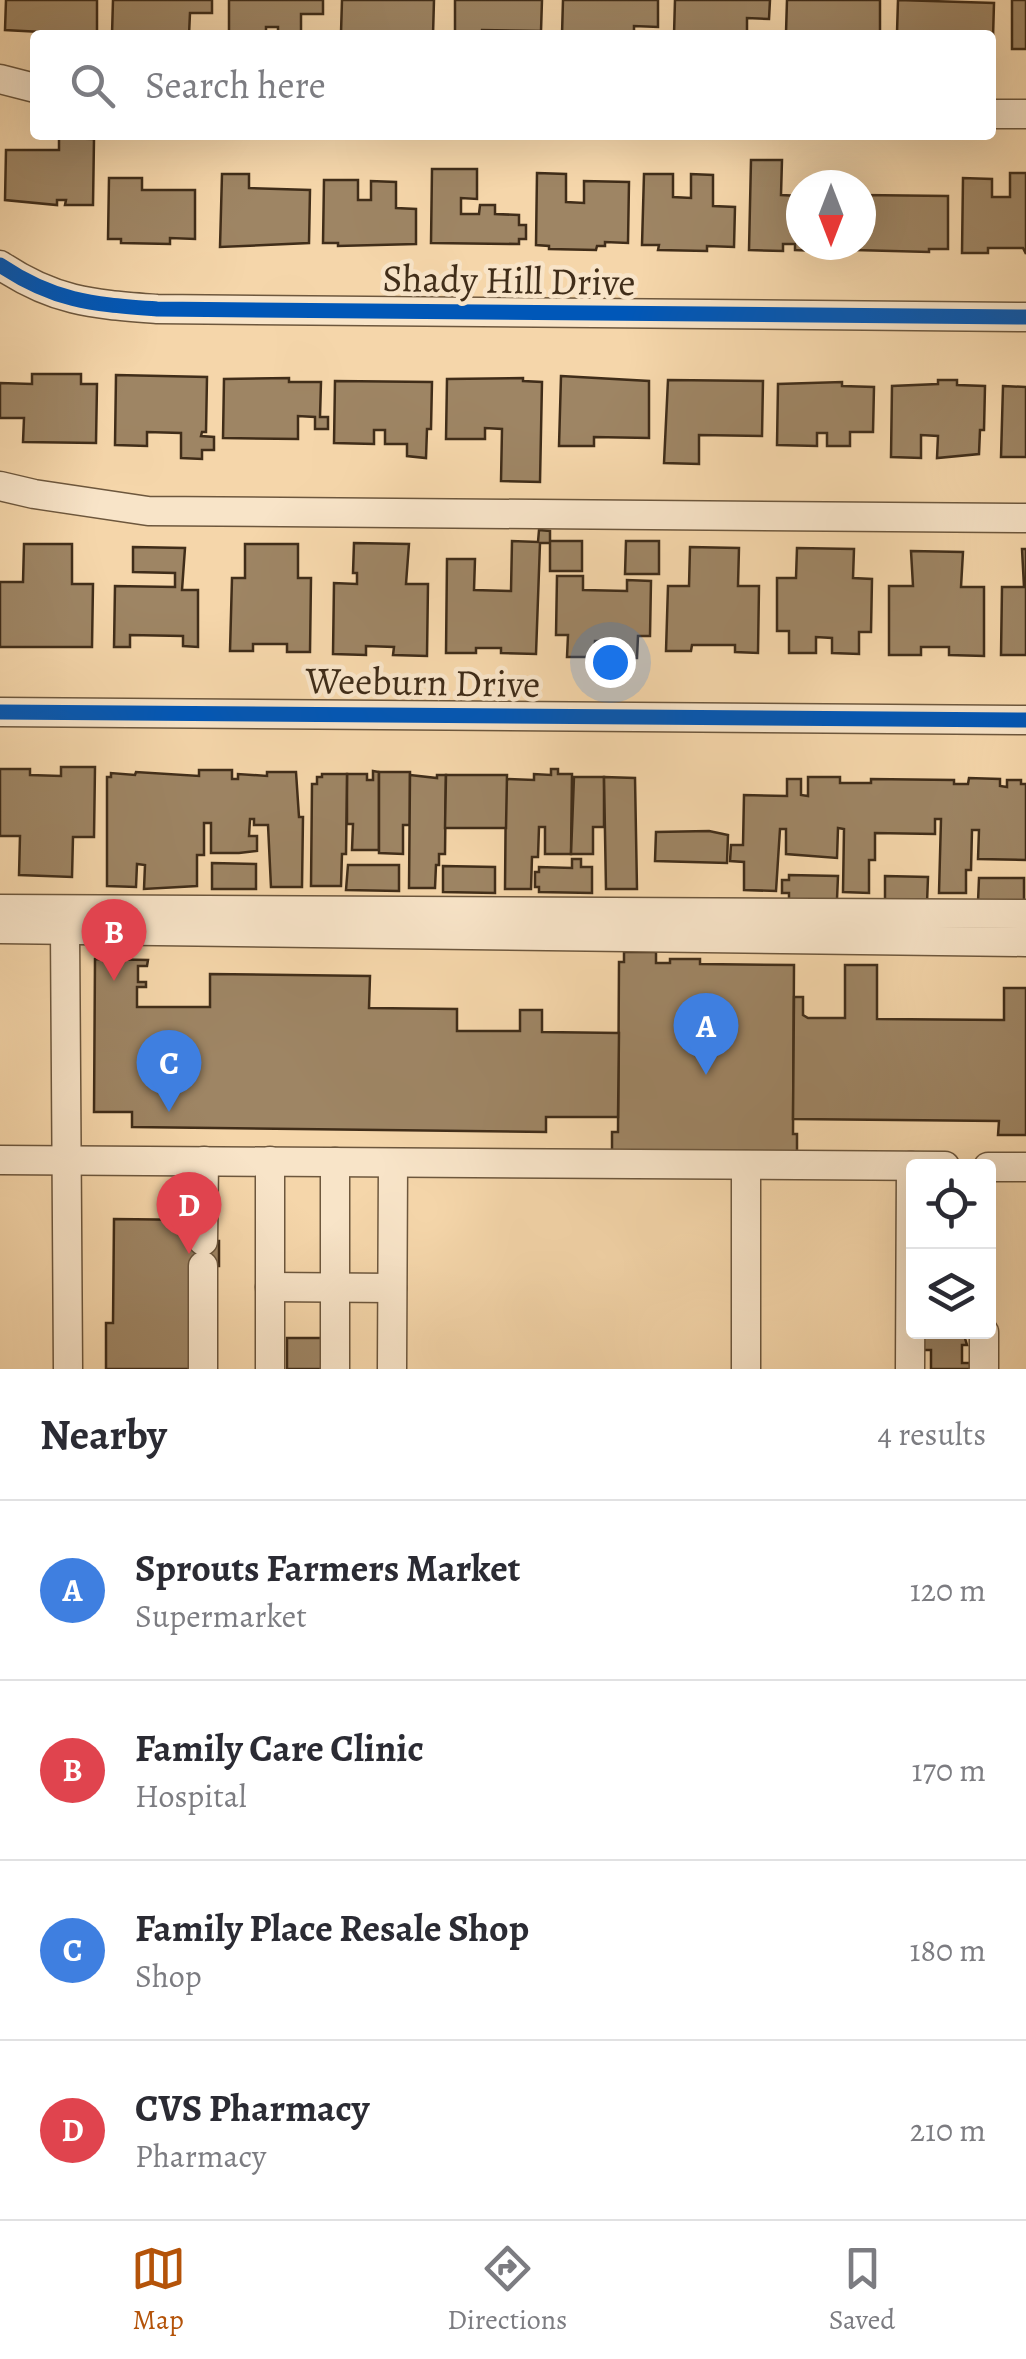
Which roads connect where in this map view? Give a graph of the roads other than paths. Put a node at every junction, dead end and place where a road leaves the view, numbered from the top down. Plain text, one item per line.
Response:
1 (0, 79) edge
2 (30, 87) edge
3 (996, 114) edge
4 (1026, 114) edge
5 (0, 266) edge
6 (1026, 317) edge
7 (0, 486) edge
8 (1026, 518) edge
9 (0, 712) edge
10 (1026, 720) edge
11 (0, 908) edge
12 (1026, 914) edge
13 (0, 929) edge
14 (66, 930) junction
15 (1026, 942) edge
16 (0, 1160) edge
17 (66, 1160) junction
18 (204, 1161) junction
19 (270, 1162) junction
20 (335, 1162) junction
21 (393, 1163) junction
22 (746, 1165) junction
23 (906, 1166) edge
24 (996, 1167) edge
25 (1026, 1167) edge
26 (911, 1249) edge
27 (270, 1287) junction
28 (334, 1287) junction
29 (392, 1288) junction
30 (984, 1339) edge
31 (68, 1369) edge
32 (202, 1369) edge
33 (270, 1369) edge
34 (335, 1369) edge
35 (392, 1369) edge
36 (746, 1369) edge
37 (910, 1369) edge
38 (984, 1369) edge

1 - 2 street
3 - 4 street
5 - 6 street, Shady Hill Drive
7 - 8 street
9 - 10 street, Weeburn Drive
11 - 12 street
13 - 14 street
14 - 15 street
14 - 17 street
16 - 17 street
17 - 18 street
17 - 31 street
18 - 19 street
18 - 32 street
19 - 20 street
19 - 27 street
20 - 21 street
20 - 28 street
21 - 22 street
21 - 29 street
22 - 23 street
22 - 36 street
24 - 25 street
26 - 37 street
27 - 28 street
27 - 33 street
28 - 29 street
28 - 34 street
29 - 35 street
30 - 38 street

